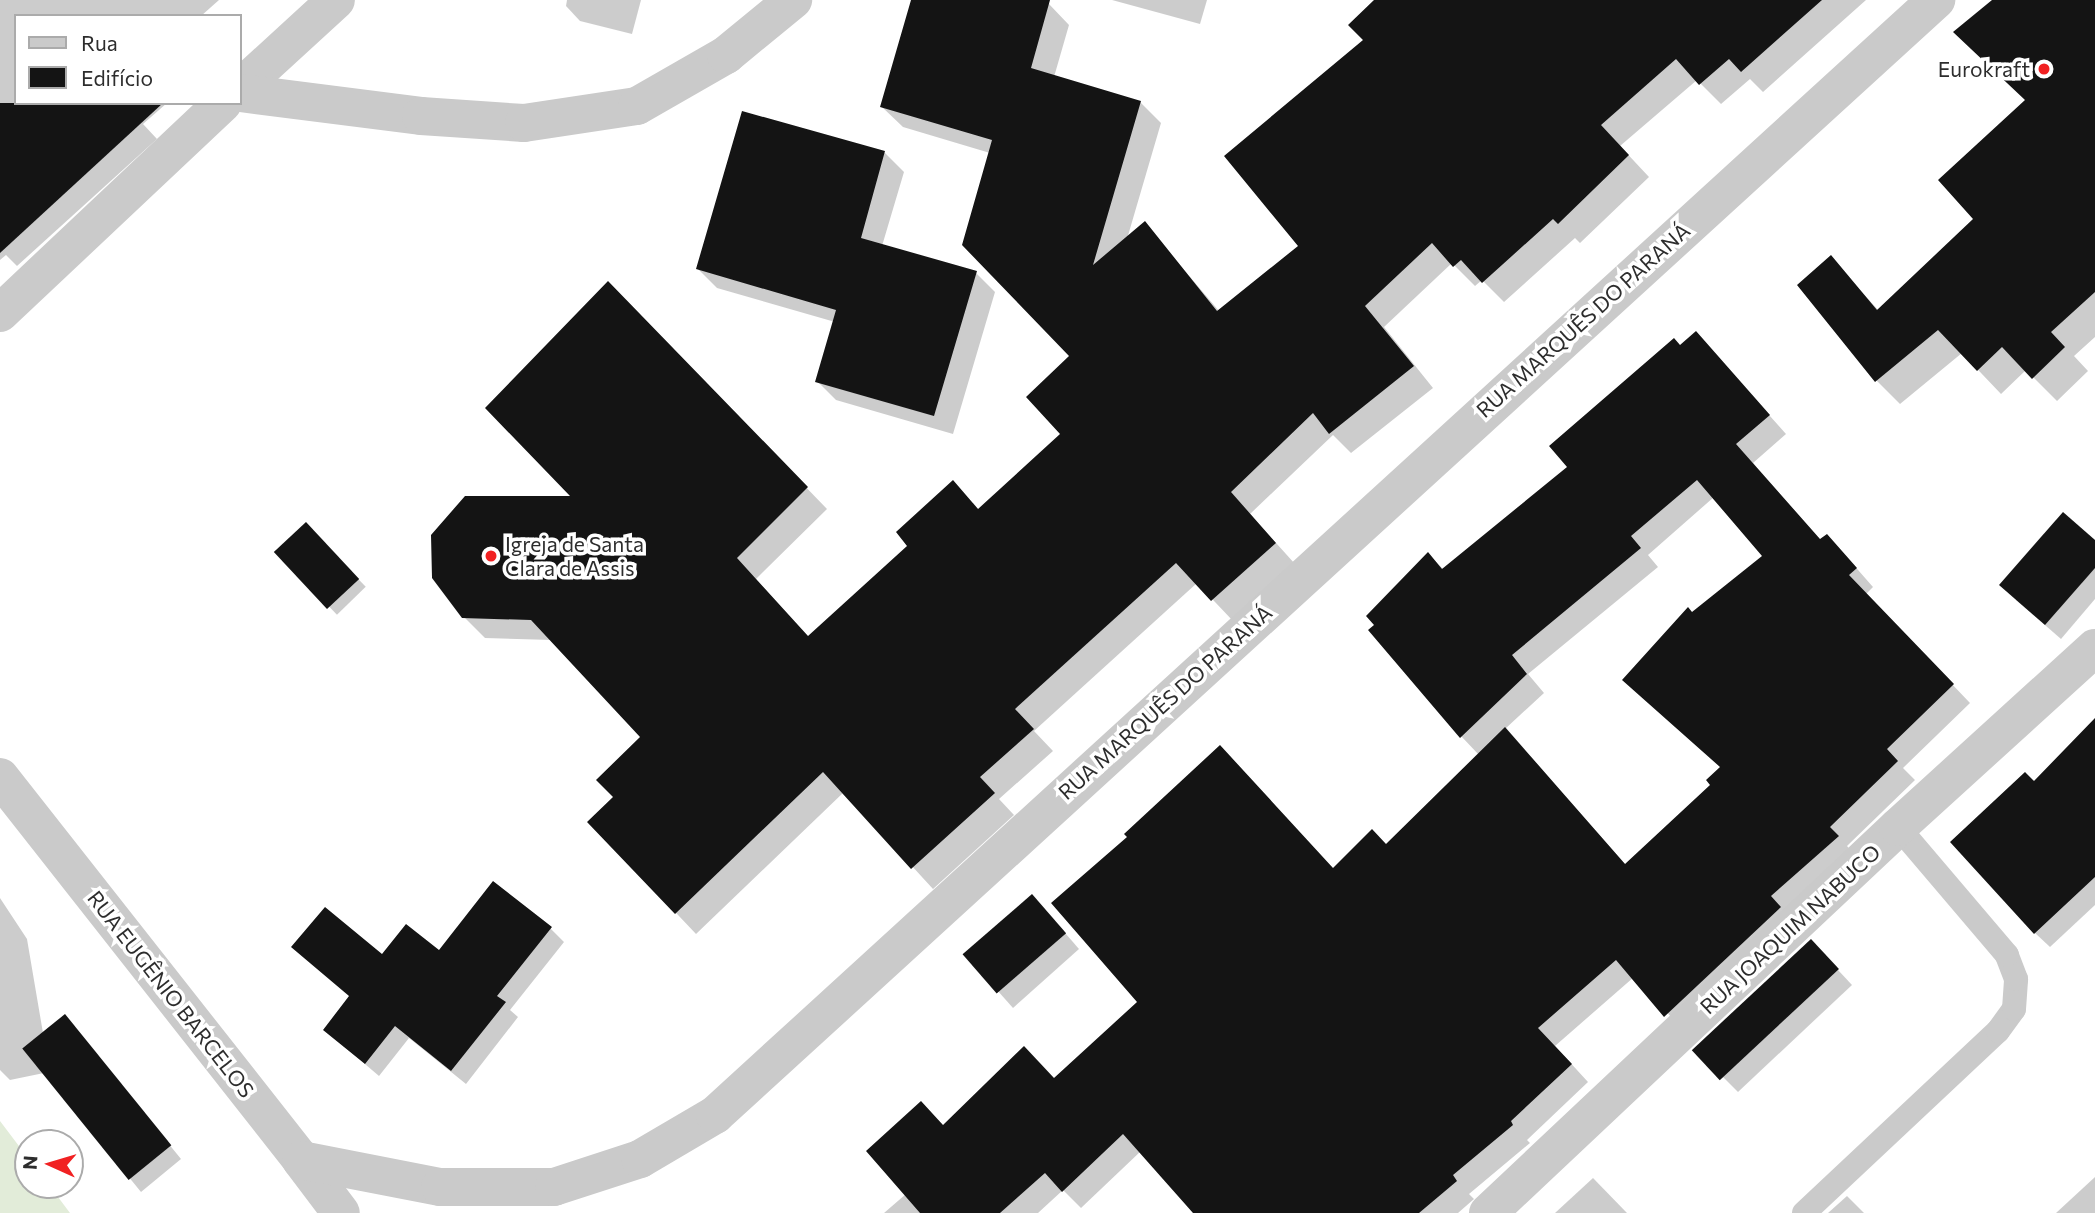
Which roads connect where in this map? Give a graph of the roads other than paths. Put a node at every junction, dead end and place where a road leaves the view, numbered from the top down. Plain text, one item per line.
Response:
1 (336, 0) edge
2 (793, 0) edge
3 (1936, 0) edge
4 (242, 88) edge
5 (242, 90) edge
6 (221, 105) edge
7 (0, 313) edge
8 (2095, 648) edge
9 (0, 777) edge
10 (1898, 827) junction
11 (301, 1160) junction
12 (341, 1213) edge
13 (1488, 1213) edge
14 (1804, 1213) edge

1 - 4 street
2 - 5 street
3 - 11 street, RUA MARQUÊS DO PARANÁ
6 - 7 street
8 - 10 street, RUA JOAQUIM NABUCO
9 - 11 street, RUA EUGÊNIO BARCELOS
10 - 13 street, RUA JOAQUIM NABUCO
10 - 14 lane
11 - 12 street, RUA EUGÊNIO BARCELOS

